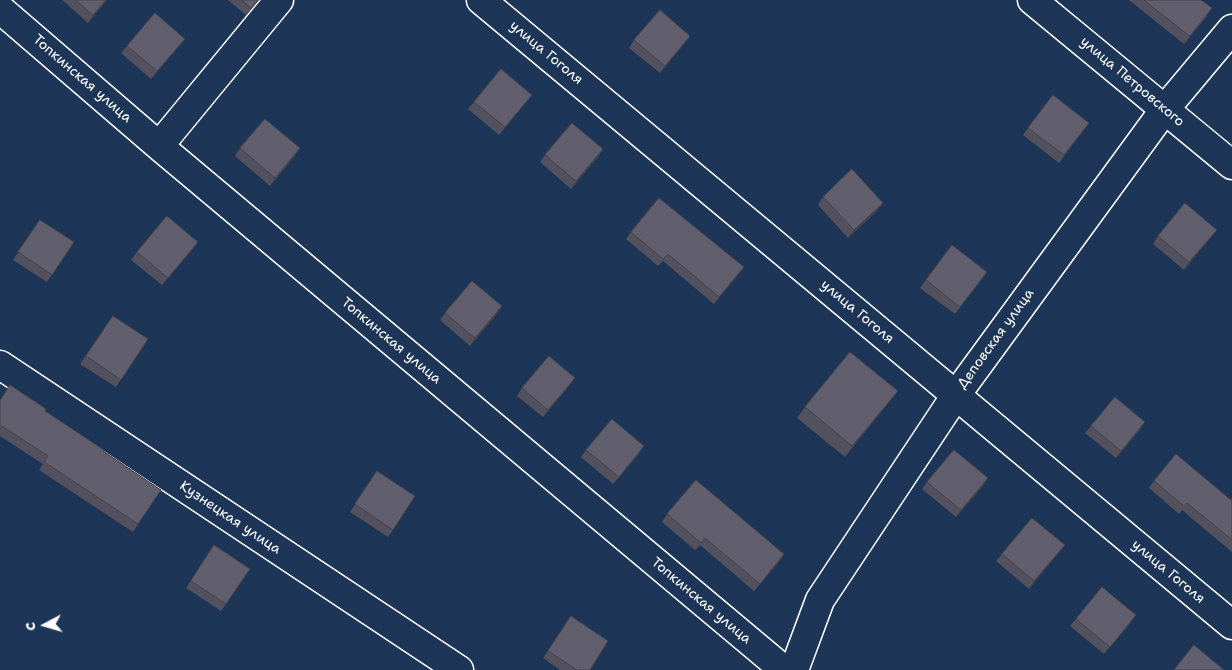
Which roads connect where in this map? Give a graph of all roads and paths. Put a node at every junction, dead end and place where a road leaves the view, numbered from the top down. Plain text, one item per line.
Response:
1 (279, 0) edge
2 (481, 0) edge
3 (1032, 0) edge
4 (0, 9) edge
5 (1232, 30) edge
6 (1165, 109) junction
7 (159, 146) junction
8 (1232, 165) edge
9 (0, 365) edge
10 (956, 395) junction
11 (1232, 625) edge
12 (459, 670) edge
13 (784, 670) edge
14 (794, 670) edge

1 - 7 street
2 - 10 street, улица Гоголя
3 - 6 street, улица Петровского
4 - 7 street, Топкинская улица
5 - 6 street, Деповская улица
6 - 8 street, улица Петровского
6 - 10 street, Деповская улица
7 - 13 street, Топкинская улица
9 - 12 street, Кузнецкая улица
10 - 11 street, улица Гоголя
10 - 14 street, Деповская улица

